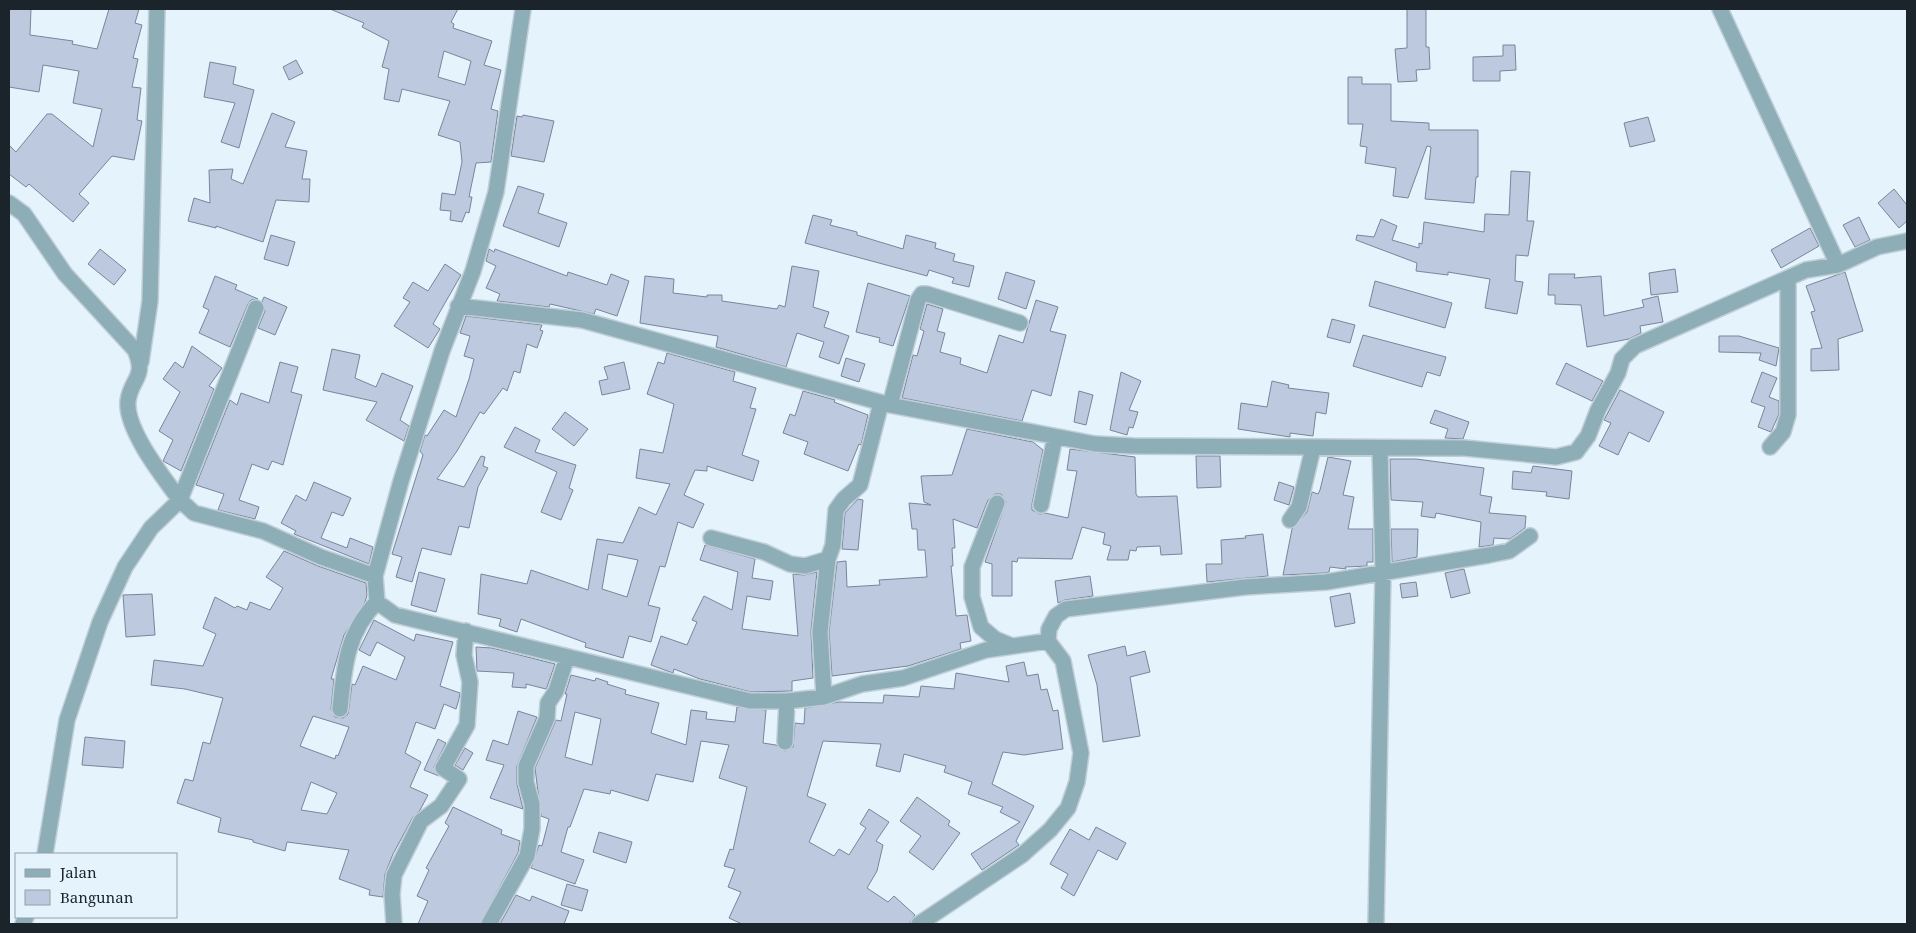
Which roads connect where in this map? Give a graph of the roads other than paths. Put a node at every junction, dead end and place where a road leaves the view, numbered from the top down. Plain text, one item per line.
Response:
1 (157, 9) edge
2 (523, 9) edge
3 (1720, 9) edge
4 (9, 203) edge
5 (1907, 241) edge
6 (1838, 265) junction
7 (1788, 278) junction
8 (458, 306) junction
9 (256, 308) dead end
10 (1020, 323) dead end
11 (141, 362) junction
12 (886, 404) junction
13 (1055, 437) junction
14 (1770, 447) dead end
15 (1313, 448) junction
16 (1380, 448) junction
17 (180, 500) junction
18 (997, 503) dead end
19 (1041, 506) dead end
20 (1290, 520) dead end
21 (1530, 536) dead end
22 (711, 538) dead end
23 (828, 559) junction
24 (1382, 572) junction
25 (375, 576) junction
26 (377, 602) junction
27 (466, 631) junction
28 (1048, 641) junction
29 (1012, 646) junction
30 (567, 657) junction
31 (824, 697) junction
32 (787, 701) junction
33 (340, 709) dead end
34 (785, 742) dead end
35 (45, 853) edge
36 (394, 924) edge
37 (489, 924) edge
38 (919, 924) edge
39 (1376, 924) edge

1 - 11 street
2 - 8 street
3 - 6 street
4 - 11 street
5 - 6 street
6 - 7 street
7 - 14 street
7 - 16 street
8 - 12 street
8 - 25 street
9 - 17 street
10 - 12 street
11 - 17 street
12 - 13 street
12 - 23 street
13 - 15 street
13 - 19 street
15 - 16 street
15 - 20 street
16 - 24 street
17 - 25 street
17 - 35 street
18 - 29 street
21 - 24 street
22 - 23 street
23 - 31 street
24 - 28 street
24 - 39 street
25 - 26 street
26 - 27 street
26 - 33 street
27 - 30 street
27 - 36 street
28 - 29 street
28 - 38 street
29 - 31 street
30 - 32 street
30 - 37 street
31 - 32 street
32 - 34 street

